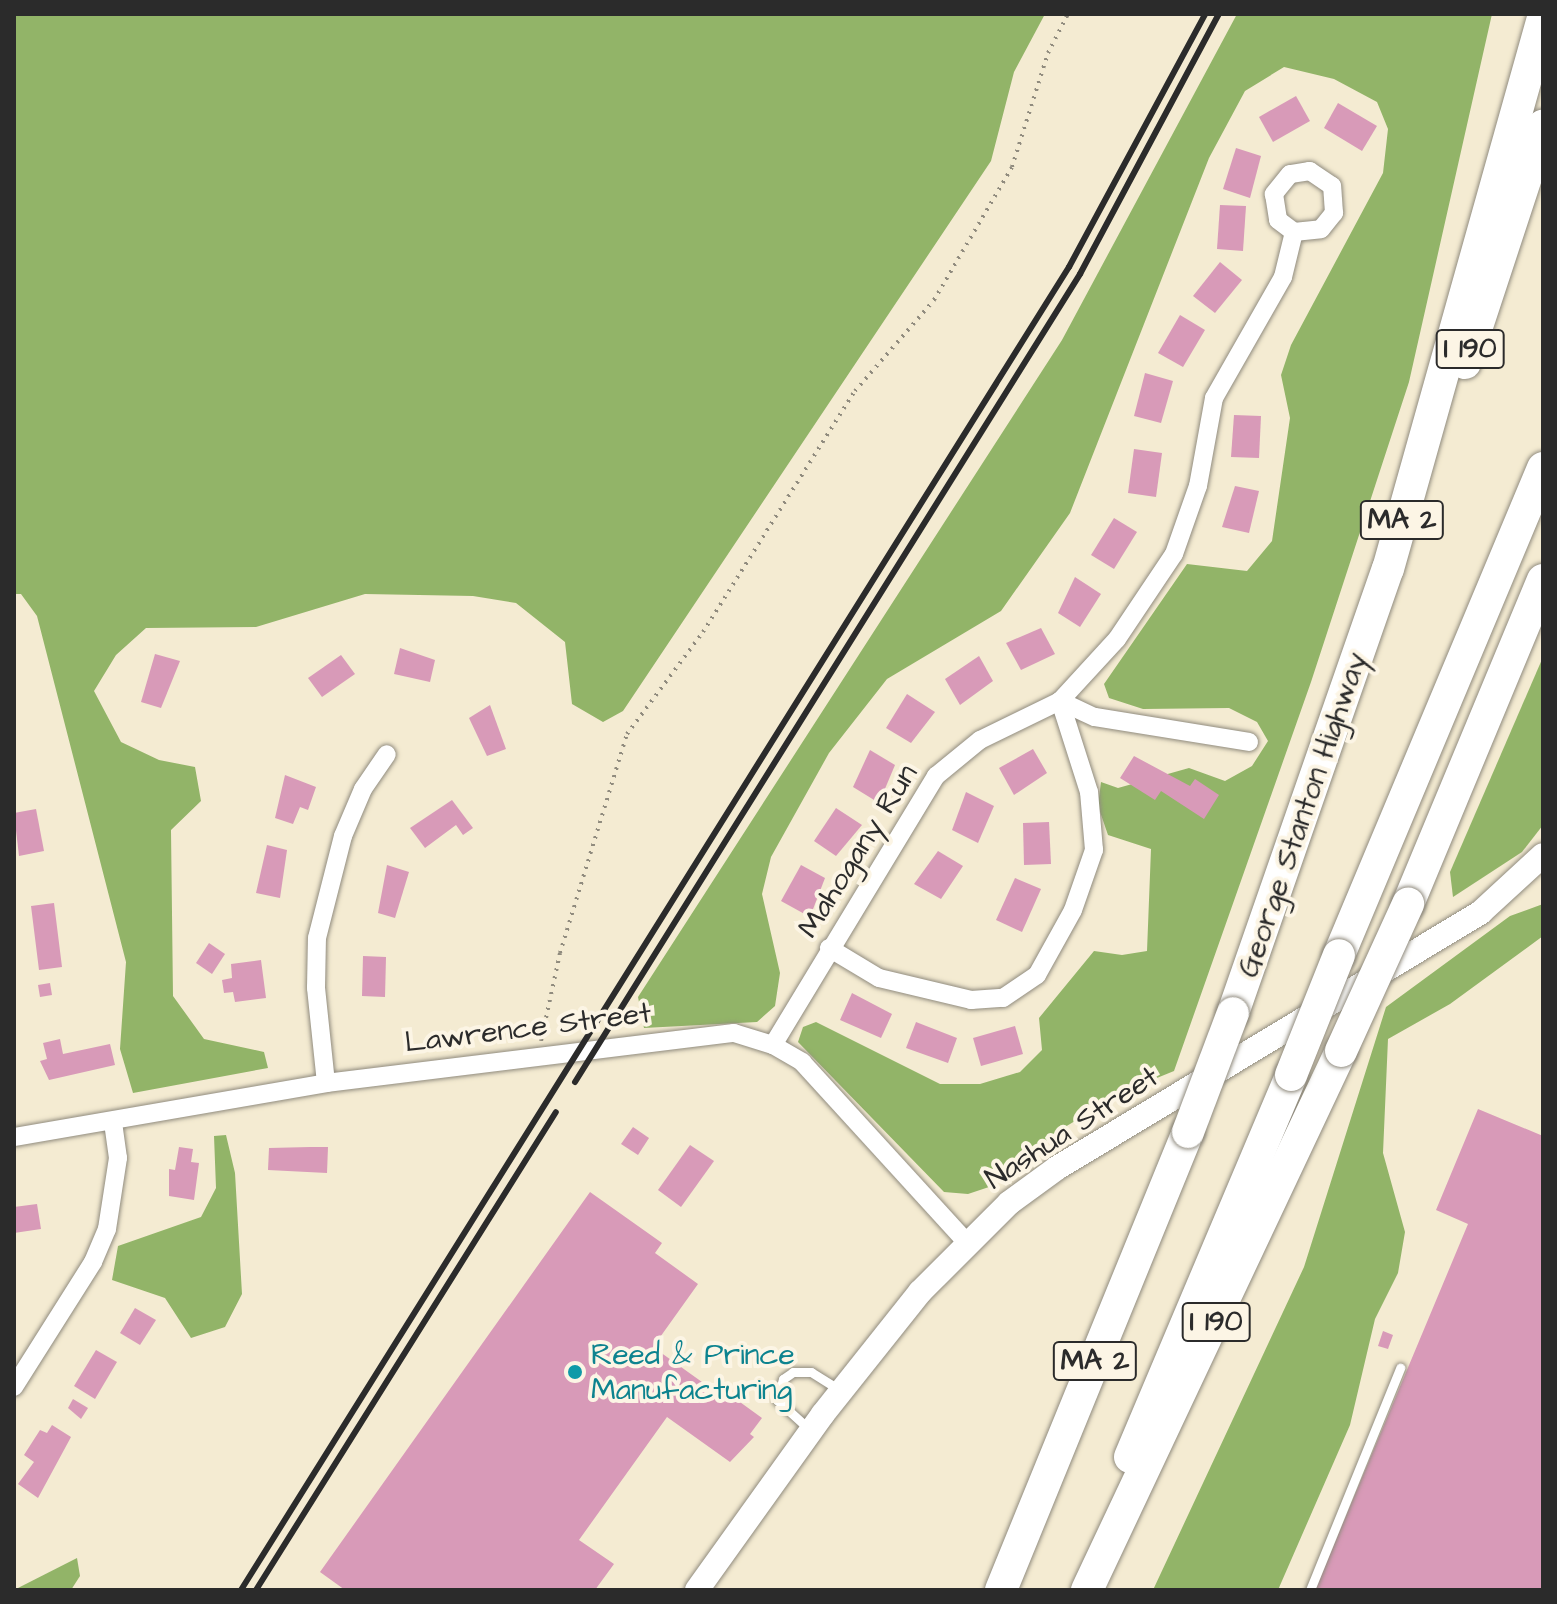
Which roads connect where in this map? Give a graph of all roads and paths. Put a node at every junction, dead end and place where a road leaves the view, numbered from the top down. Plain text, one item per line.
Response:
1 (1068, 14) edge
2 (1543, 18) edge
3 (1543, 126) edge
4 (1294, 232) dead end
5 (1543, 468) edge
6 (1388, 569) junction
7 (1543, 580) edge
8 (1060, 701) junction
9 (1249, 742) dead end
10 (387, 754) dead end
11 (1542, 857) edge
12 (829, 948) junction
13 (773, 1045) junction
14 (538, 1055) junction
15 (326, 1083) junction
16 (113, 1122) junction
17 (14, 1137) edge
18 (967, 1243) junction
19 (1400, 1368) dead end
20 (14, 1387) edge
21 (841, 1391) junction
22 (811, 1430) junction
23 (697, 1590) edge
24 (1001, 1590) edge
25 (1077, 1590) edge
26 (1087, 1590) edge
27 (1310, 1590) edge

1 - 14 path
2 - 6 highway, George Stanton Highway / MA 2
3 - 6 highway, I 190
4 - 8 street, Mahogany Run
5 - 25 highway, MA 2, bridge
6 - 24 highway, George Stanton Highway / MA 2, bridge
7 - 26 highway, I 190, bridge
8 - 9 street
8 - 12 street, Mahogany Run
8 - 12 street
10 - 15 street
11 - 18 main road, Nashua Street
12 - 13 street, Mahogany Run
13 - 14 street, Lawrence Street
13 - 18 street, Lawrence Street
14 - 15 street, Lawrence Street
15 - 16 street, Lawrence Street
16 - 17 street, Lawrence Street
16 - 20 street
18 - 21 main road, Nashua Street
19 - 27 lane
21 - 22 main road, Nashua Street
21 - 22 lane
22 - 23 main road, Nashua Street

